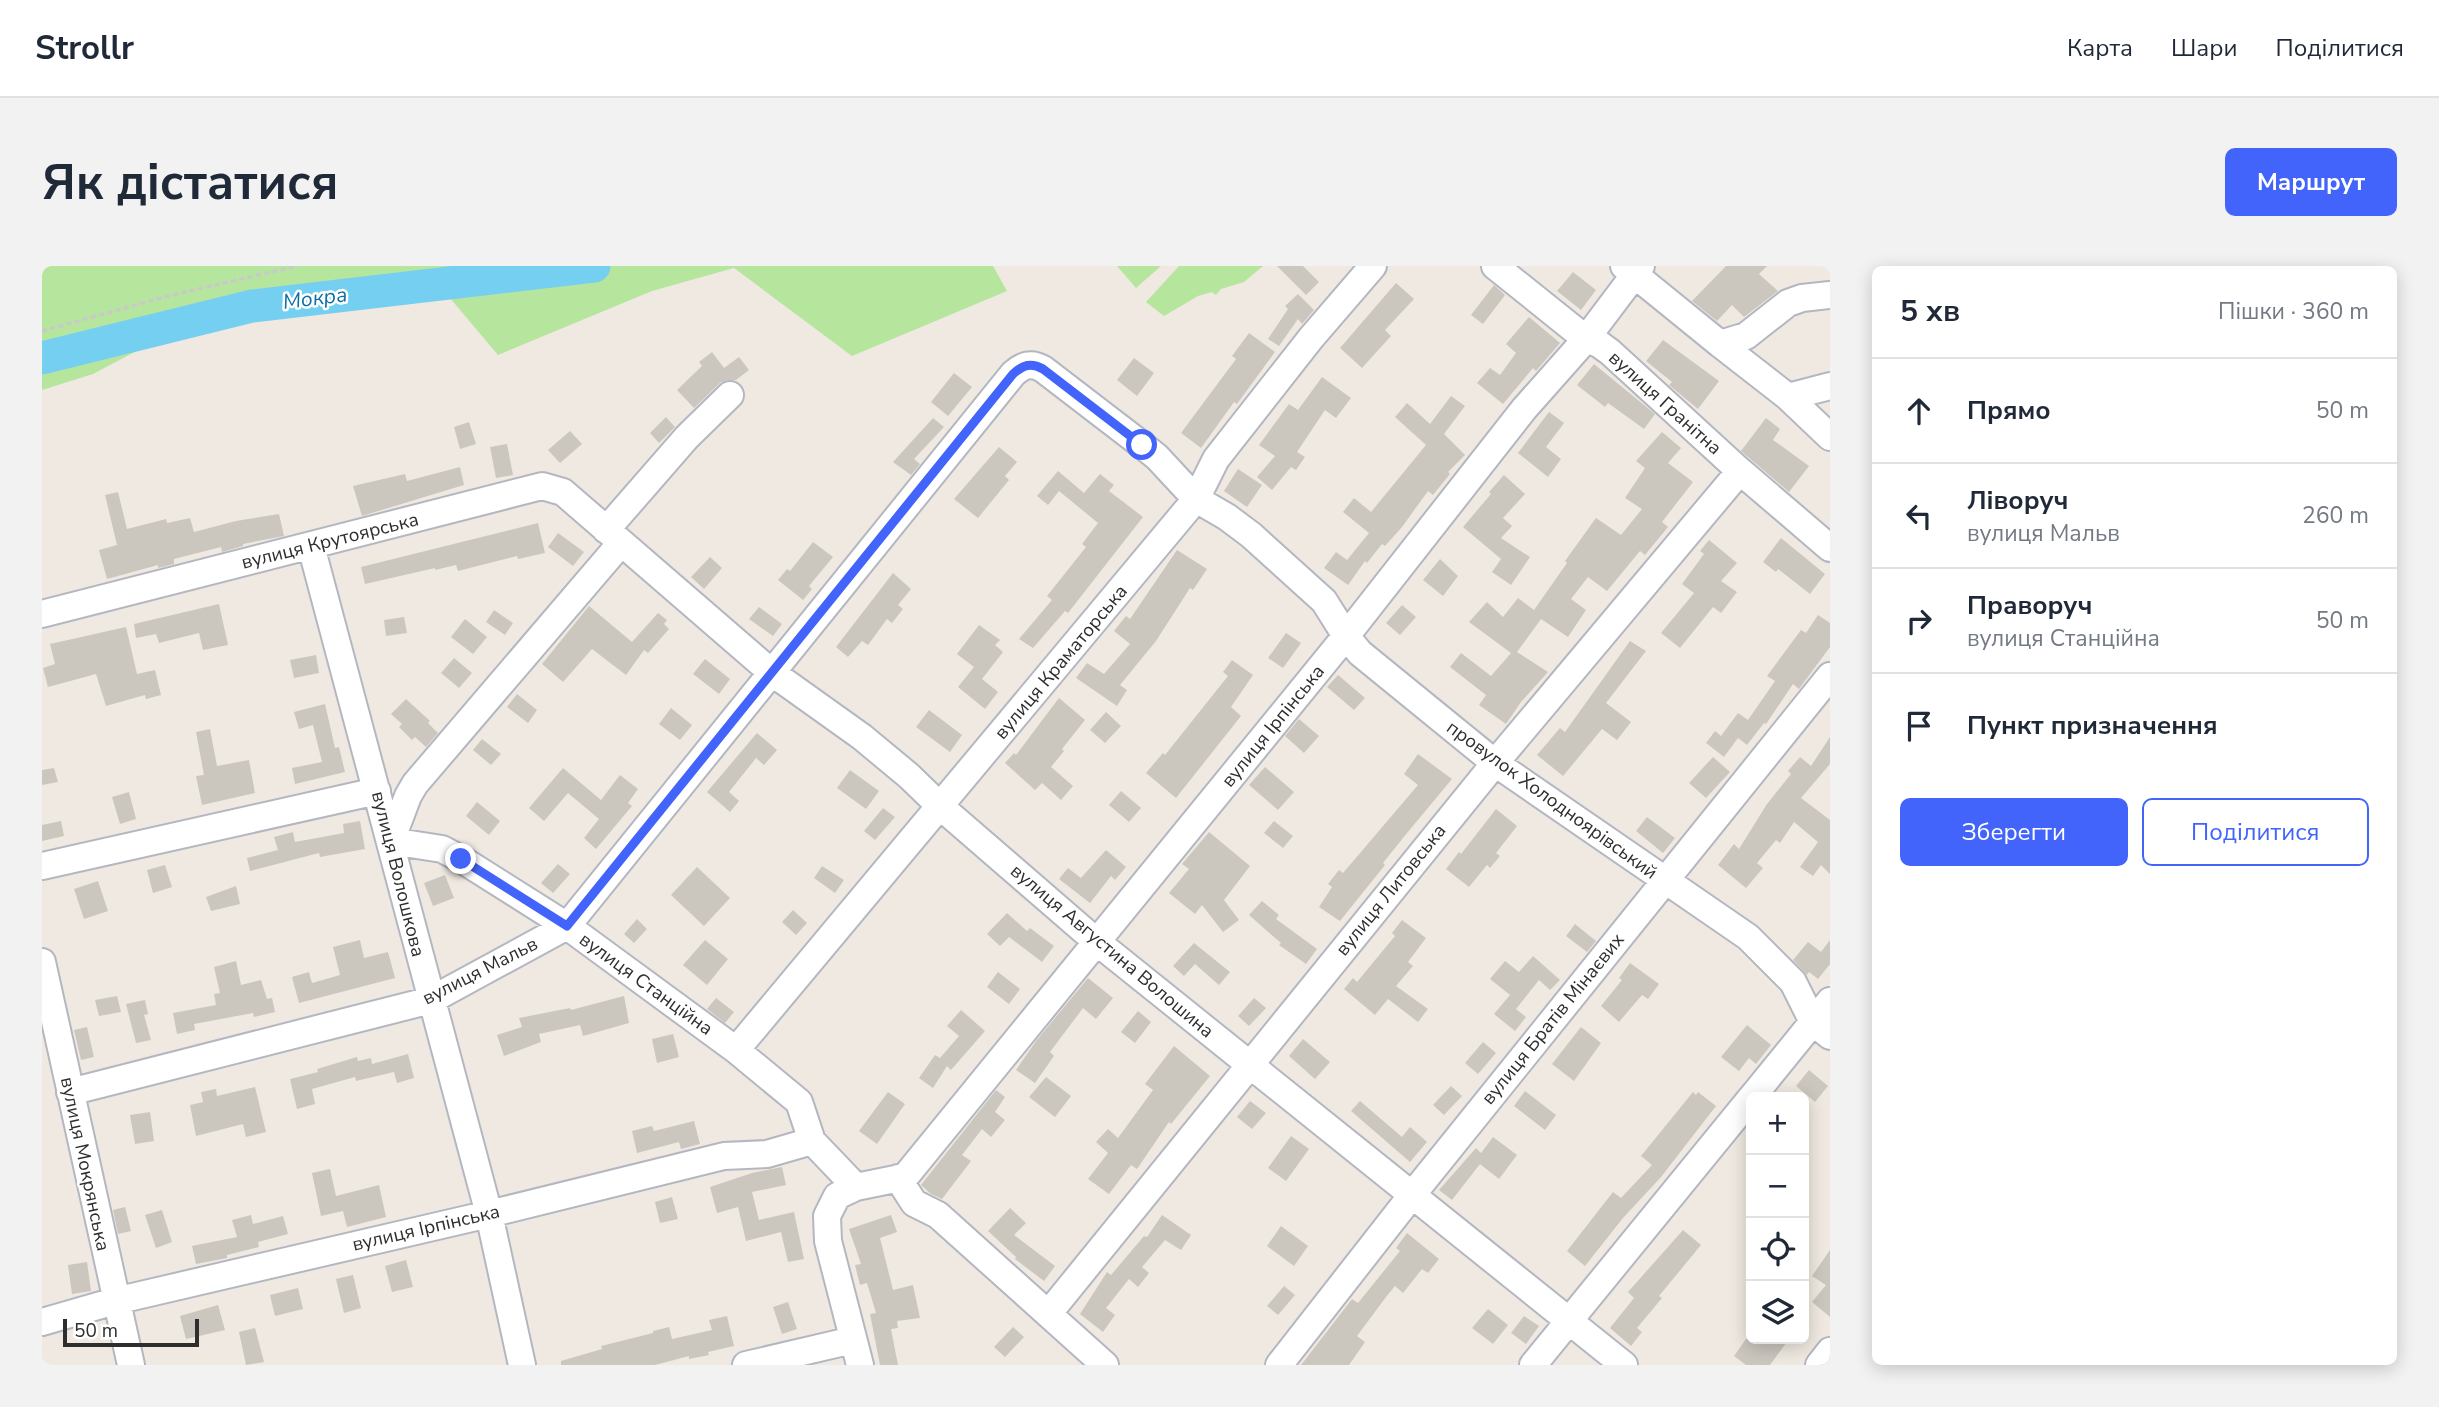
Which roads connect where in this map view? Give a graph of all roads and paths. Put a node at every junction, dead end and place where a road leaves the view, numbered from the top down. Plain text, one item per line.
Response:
1 (297, 266) edge
2 (1373, 266) edge
3 (1495, 266) edge
4 (1633, 269) edge
5 (1830, 295) edge
6 (42, 331) edge
7 (1586, 339) junction
8 (1720, 344) junction
9 (1013, 374) joint
10 (1830, 386) edge
11 (730, 396) dead end
12 (1788, 397) junction
13 (1830, 437) edge
14 (1740, 471) junction
15 (1196, 499) junction
16 (613, 536) junction
17 (311, 546) junction
18 (1830, 548) edge
19 (42, 614) edge
20 (1346, 636) junction
21 (771, 672) junction
22 (1830, 676) edge
23 (1495, 763) junction
24 (377, 791) junction
25 (941, 807) junction
26 (391, 841) junction
27 (42, 866) edge
28 (1665, 881) junction
29 (567, 926) junction
30 (1097, 942) junction
31 (42, 962) edge
32 (431, 1000) junction
33 (1830, 1001) edge
34 (1822, 1029) edge
35 (736, 1050) junction
36 (1250, 1065) junction
37 (69, 1092) junction
38 (1757, 1092) edge
39 (1746, 1104) edge
40 (812, 1141) junction
41 (898, 1178) junction
42 (856, 1187) junction
43 (1412, 1195) junction
44 (489, 1214) junction
45 (116, 1301) junction
46 (1048, 1314) junction
47 (1569, 1321) junction
48 (42, 1322) edge
49 (1830, 1350) edge
50 (857, 1352) edge
51 (131, 1365) edge
52 (522, 1365) edge
53 (746, 1365) edge
54 (1105, 1365) edge
55 (1279, 1365) edge
56 (1533, 1365) edge
57 (1624, 1365) edge
58 (1819, 1365) edge

1 - 6 path
2 - 15 street, вулиця Краматорська
3 - 7 street, вулиця Гранітна
4 - 7 street, вулиця Ірпінська
4 - 8 street
5 - 8 street
7 - 14 street, вулиця Гранітна
7 - 20 street, вулиця Ірпінська
8 - 12 street
9 - 15 street, провулок Холодноярівський
9 - 21 street, вулиця Мальв
10 - 12 street
11 - 16 street
12 - 13 street
14 - 18 street, вулиця Гранітна
14 - 23 street, вулиця Литовська
15 - 20 street, провулок Холодноярівський
15 - 25 street, вулиця Краматорська
16 - 17 street, вулиця Крутоярська
16 - 21 street, вулиця Августина Волошина
16 - 26 street
17 - 19 street, вулиця Крутоярська
17 - 24 street, вулиця Волошкова
20 - 23 street, провулок Холодноярівський
20 - 30 street, вулиця Ірпінська
21 - 25 street, вулиця Августина Волошина
21 - 29 street, вулиця Мальв
22 - 28 street, вулиця Братів Мінаєвих
23 - 28 street, провулок Холодноярівський
23 - 36 street, вулиця Литовська
24 - 26 street, вулиця Волошкова
24 - 27 street
25 - 30 street, вулиця Августина Волошина
25 - 35 street, вулиця Краматорська
26 - 29 street, вулиця Станційна
26 - 32 street, вулиця Волошкова
28 - 34 street, провулок Холодноярівський
28 - 43 street, вулиця Братів Мінаєвих
29 - 32 street, вулиця Мальв
29 - 35 street, вулиця Станційна
30 - 36 street, вулиця Августина Волошина
30 - 41 street, вулиця Ірпінська
31 - 37 street, вулиця Мокрянська
32 - 37 street, вулиця Мальв
32 - 44 street, вулиця Волошкова
33 - 34 street
34 - 38 street
35 - 40 street, вулиця Станційна
36 - 43 street, вулиця Августина Волошина
36 - 46 street, вулиця Литовська
37 - 45 street, вулиця Мокрянська
39 - 47 street
40 - 42 street, вулиця Станційна
40 - 44 street, вулиця Ірпінська
41 - 42 street
41 - 46 street
42 - 50 street
43 - 47 street, вулиця Августина Волошина
43 - 55 street, вулиця Братів Мінаєвих
44 - 45 street, вулиця Ірпінська
44 - 52 street, вулиця Волошкова
45 - 48 street, вулиця Ірпінська
45 - 51 street, вулиця Мокрянська
46 - 54 street
47 - 56 street
47 - 57 street, вулиця Августина Волошина
49 - 58 street
50 - 53 street

